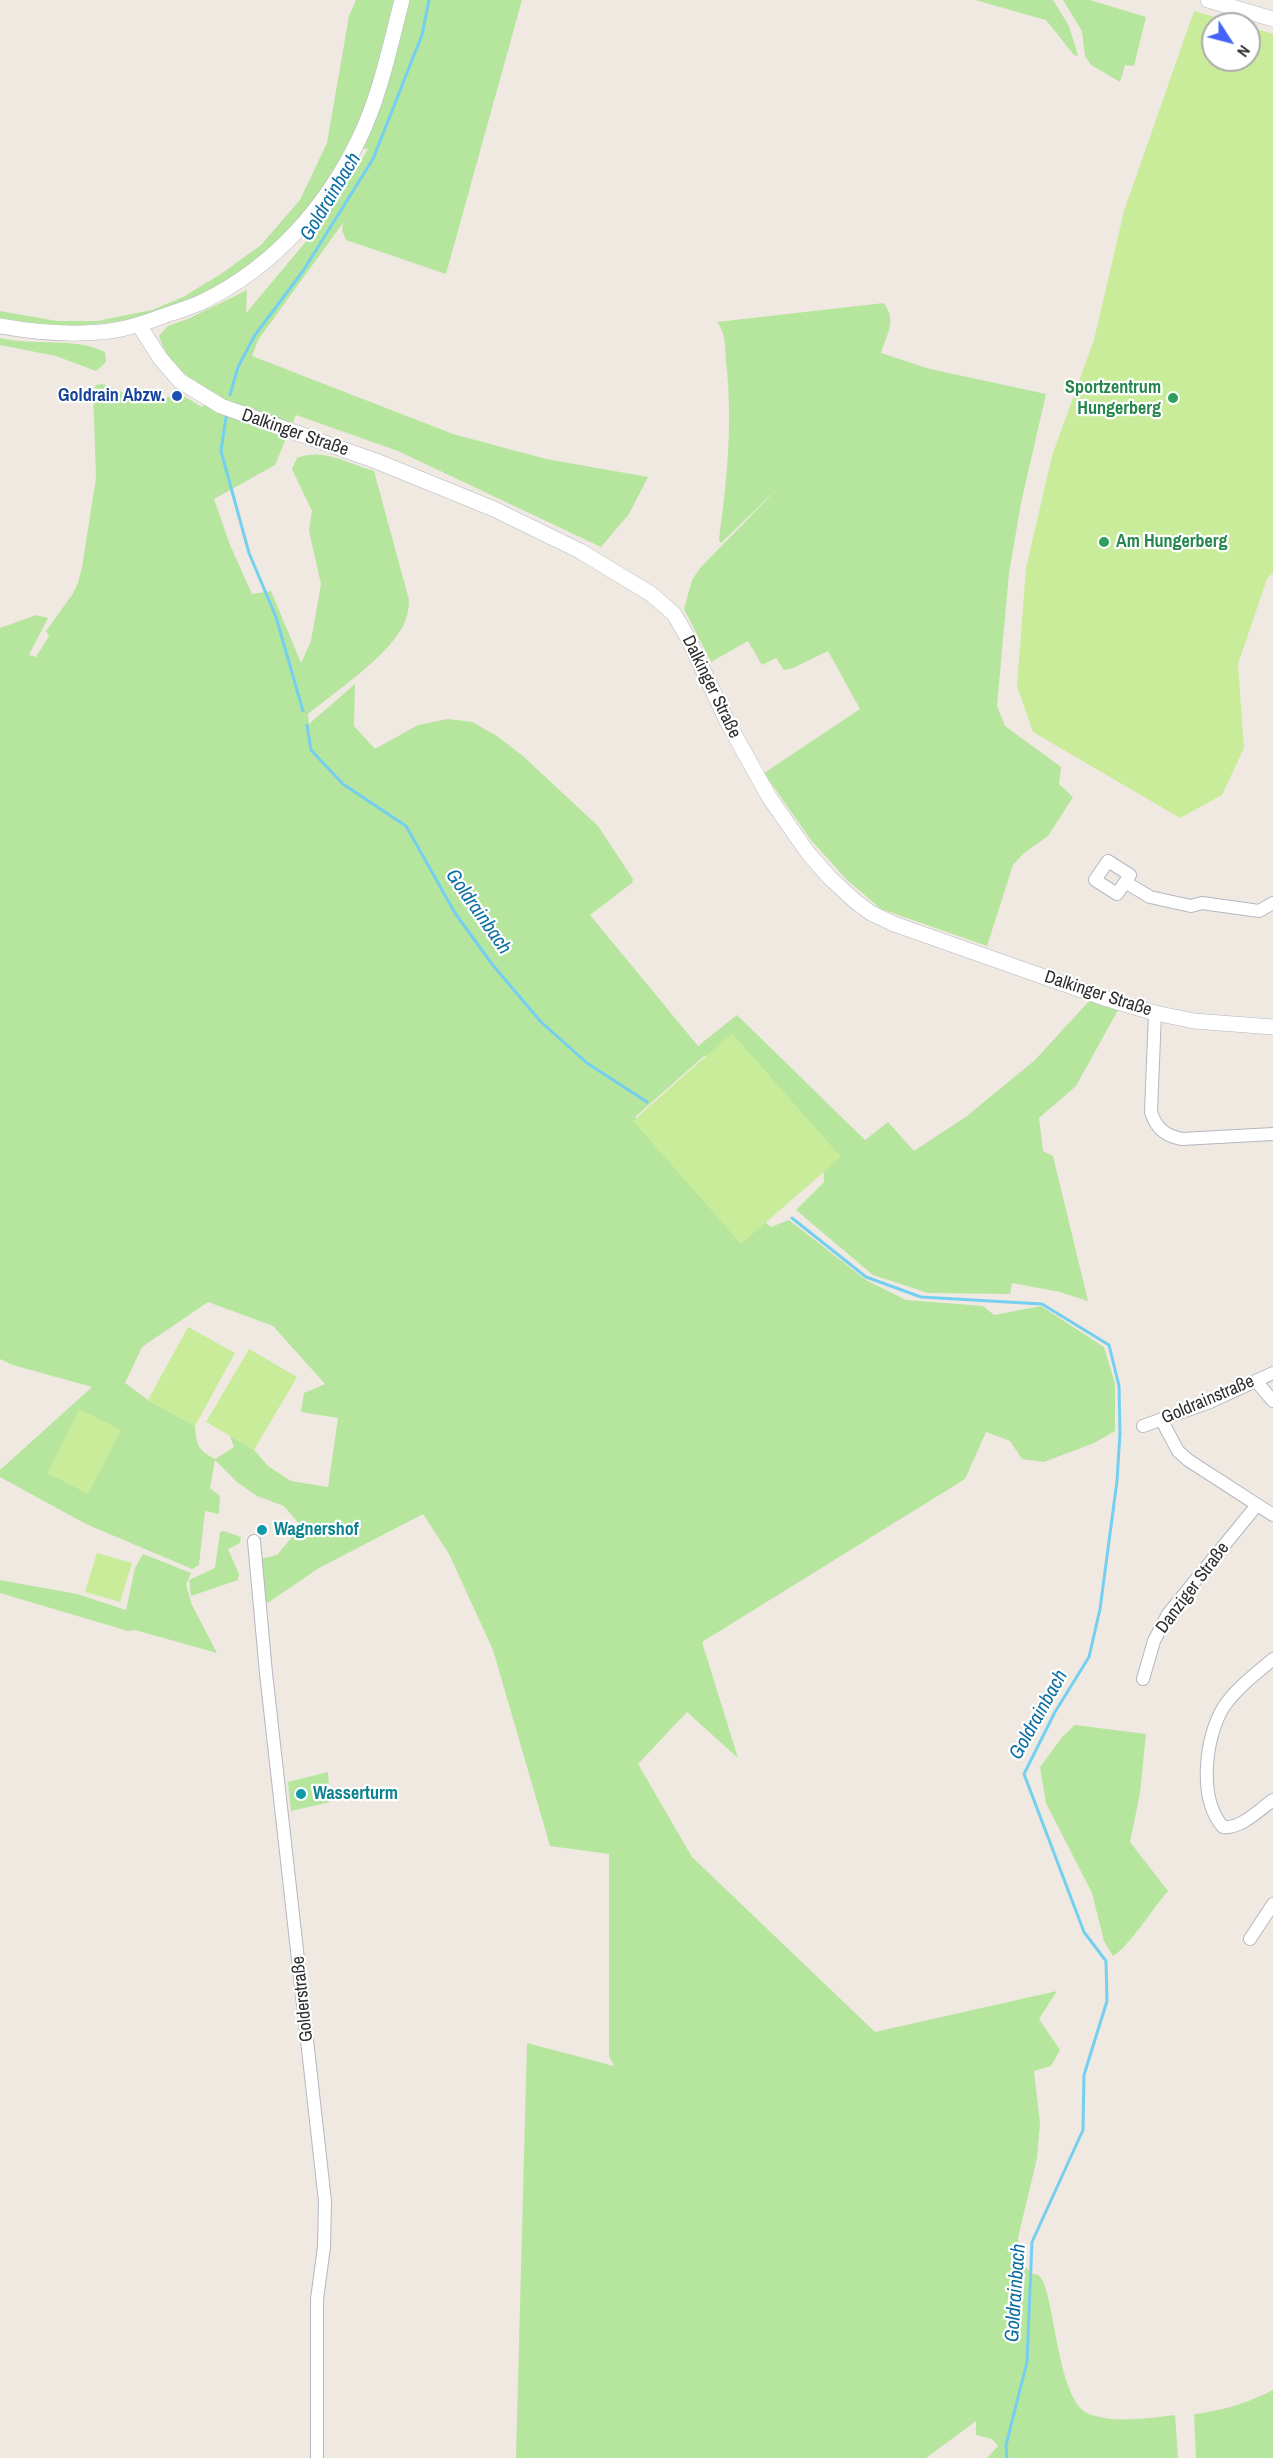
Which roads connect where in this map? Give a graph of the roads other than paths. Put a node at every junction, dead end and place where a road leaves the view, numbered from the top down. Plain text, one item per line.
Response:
1 (402, 0) edge
2 (1208, 0) edge
3 (1273, 18) edge
4 (139, 325) junction
5 (0, 326) edge
6 (1125, 882) dead end
7 (1273, 903) edge
8 (1155, 1013) junction
9 (1273, 1027) edge
10 (1273, 1134) edge
11 (1273, 1373) edge
12 (1256, 1381) junction
13 (1273, 1401) edge
14 (1162, 1421) junction
15 (1143, 1426) dead end
16 (1257, 1505) junction
17 (1273, 1515) edge
18 (254, 1542) dead end
19 (1273, 1659) edge
20 (1143, 1679) dead end
21 (1273, 1800) edge
22 (1273, 1904) edge
23 (1250, 1939) dead end
24 (317, 2458) edge

1 - 4 street
2 - 3 street
4 - 5 street
4 - 8 street, Dalkinger Straße
6 - 7 street
8 - 9 street, Dalkinger Straße
8 - 10 street
11 - 12 street, Goldrainstraße
12 - 13 street
12 - 14 street, Goldrainstraße
14 - 15 street, Goldrainstraße
14 - 16 street
16 - 17 street
16 - 20 street, Danziger Straße
18 - 24 street, Golderstraße
19 - 21 street
22 - 23 street

